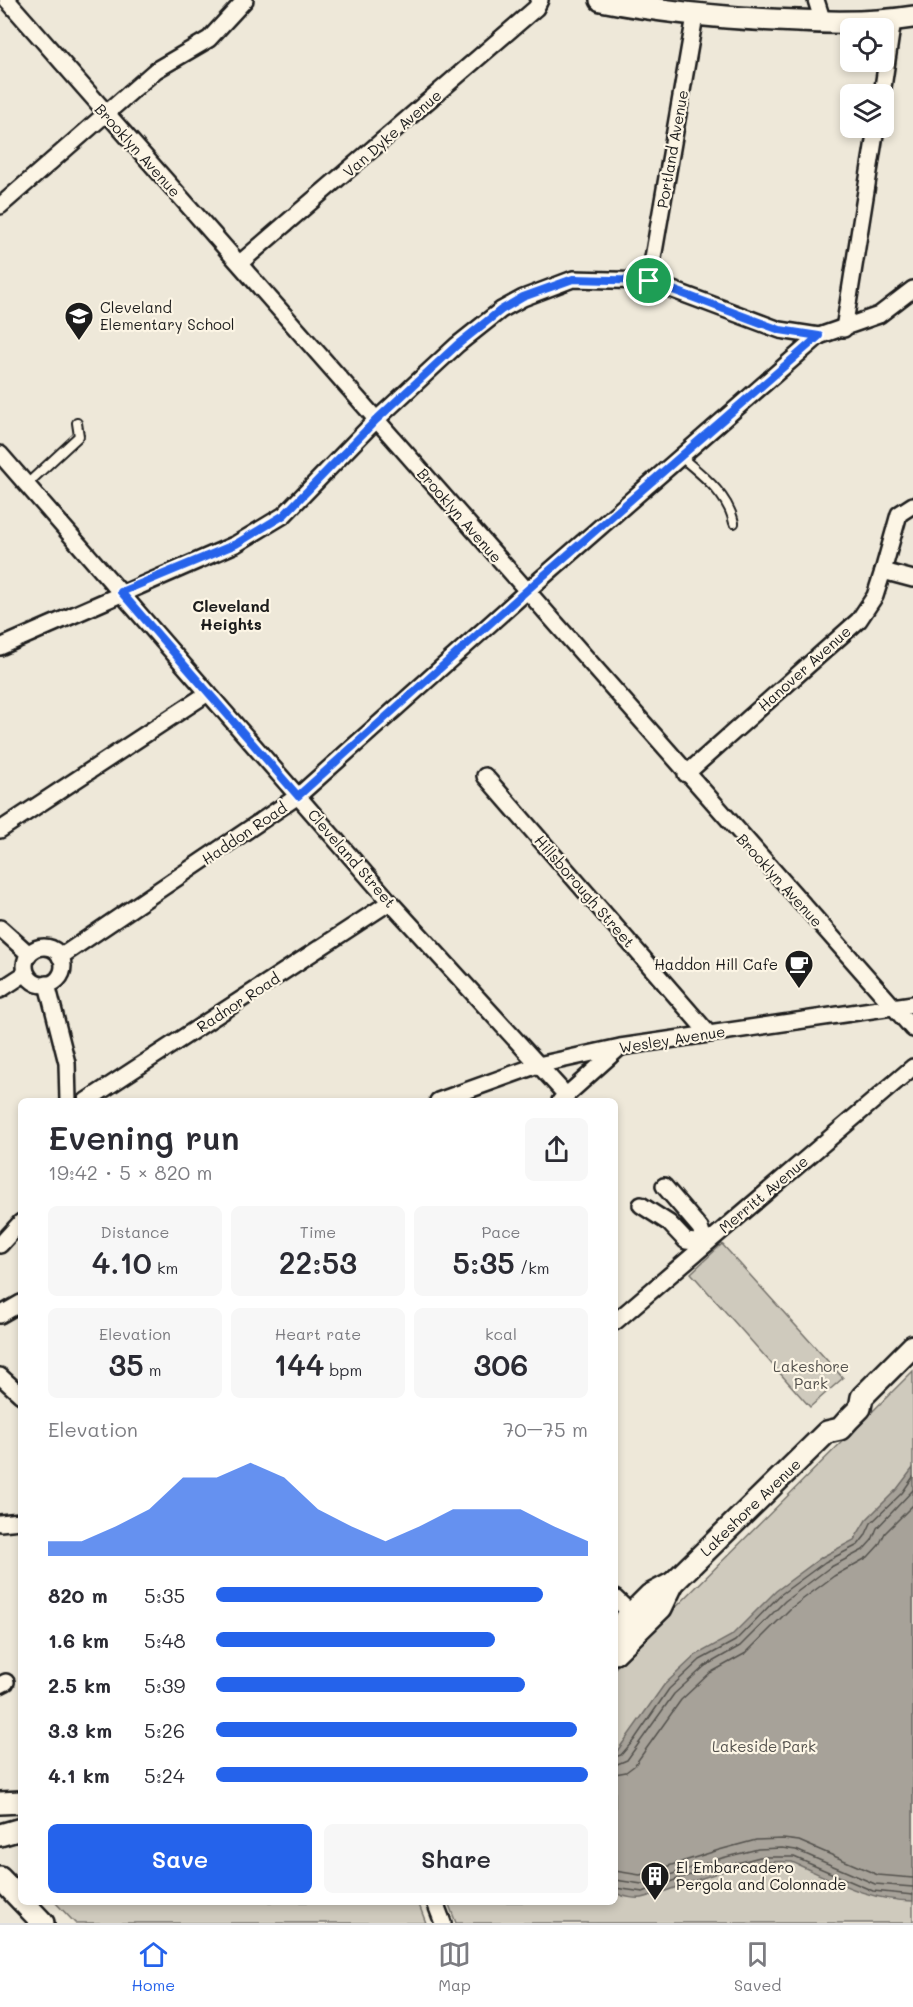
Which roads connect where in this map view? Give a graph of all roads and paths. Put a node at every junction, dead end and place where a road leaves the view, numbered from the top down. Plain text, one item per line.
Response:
1 (7, 0) edge
2 (246, 0) edge
3 (540, 0) edge
4 (601, 0) edge
5 (816, 0) edge
6 (687, 10) edge
7 (903, 19) edge
8 (823, 22) junction
9 (885, 84) edge
10 (106, 114) junction
11 (874, 138) edge
12 (0, 206) edge
13 (240, 264) junction
14 (649, 281) junction
15 (913, 289) edge
16 (844, 329) junction
17 (819, 336) junction
18 (376, 420) junction
19 (77, 423) dead end
20 (0, 454) edge
21 (681, 457) junction
22 (27, 484) junction
23 (913, 505) edge
24 (734, 523) dead end
25 (884, 571) junction
26 (913, 579) edge
27 (526, 591) junction
28 (121, 592) junction
29 (0, 647) edge
30 (208, 693) junction
31 (686, 774) junction
32 (485, 776) dead end
33 (298, 796) junction
34 (0, 830) edge
35 (390, 902) junction
36 (0, 928) edge
37 (29, 954) junction
38 (60, 957) junction
39 (26, 973) junction
40 (47, 984) junction
41 (0, 990) edge
42 (913, 1004) edge
43 (892, 1005) junction
44 (913, 1029) edge
45 (708, 1033) junction
46 (620, 1047) junction
47 (538, 1065) junction
48 (909, 1074) edge
49 (68, 1098) edge
50 (91, 1098) edge
51 (446, 1098) edge
52 (562, 1098) edge
53 (664, 1186) dead end
54 (641, 1205) dead end
55 (18, 1225) edge
56 (705, 1243) junction
57 (0, 1245) edge
58 (18, 1305) edge
59 (0, 1315) edge
60 (618, 1319) edge
61 (913, 1346) edge
62 (0, 1376) edge
63 (18, 1392) edge
64 (18, 1521) edge
65 (0, 1522) edge
66 (618, 1601) edge
67 (637, 1619) junction
68 (618, 1628) edge
69 (618, 1648) edge
70 (18, 1802) edge
71 (0, 1803) edge
72 (18, 1830) edge
73 (0, 1835) edge
74 (0, 1878) edge
75 (18, 1897) edge
76 (436, 1905) edge
77 (443, 1923) edge

1 - 10 street, Brooklyn Avenue
2 - 10 street
3 - 13 street, Van Dyke Avenue
4 - 6 main road
5 - 8 street
6 - 8 main road
6 - 14 street, Portland Avenue
7 - 8 main road
7 - 9 street
10 - 12 street
10 - 13 street, Brooklyn Avenue
11 - 16 street
13 - 18 street, Brooklyn Avenue
14 - 17 street
14 - 18 street
15 - 16 street
16 - 17 street
17 - 21 street, Haddon Road
18 - 27 street, Brooklyn Avenue
18 - 28 street
19 - 22 lane
20 - 22 street, Cleveland Street
21 - 24 lane
21 - 27 street, Haddon Road
22 - 28 street, Cleveland Street
23 - 25 street, Hanover Avenue
25 - 26 street
25 - 31 street, Hanover Avenue
27 - 31 street, Brooklyn Avenue
27 - 33 street, Haddon Road
28 - 29 street
28 - 30 street, Cleveland Street
30 - 33 street, Cleveland Street
30 - 34 street
31 - 43 street, Brooklyn Avenue
32 - 45 street, Hillsborough Street
33 - 35 street, Cleveland Street
33 - 38 street, Haddon Road
35 - 47 street, Cleveland Street
35 - 50 street, Radnor Road
36 - 37 street
37 - 38 street
37 - 39 street
38 - 40 street
39 - 40 street
39 - 41 street
40 - 49 street
42 - 43 street, Wesley Avenue
43 - 44 street, Brooklyn Avenue
43 - 45 street, Wesley Avenue
45 - 46 street, Wesley Avenue
46 - 47 street, Wesley Avenue
46 - 52 street
47 - 51 street, Wesley Avenue
47 - 52 street, Cleveland Street
48 - 56 street, Merritt Avenue
53 - 56 street
54 - 56 street
55 - 57 street
56 - 60 street, Merritt Avenue
58 - 59 street
61 - 67 main road, Lakeshore Avenue
62 - 63 street
64 - 65 street
66 - 67 street
67 - 68 main road, Lakeshore Avenue
67 - 69 main road, Lakeshore Avenue
70 - 71 main road
72 - 73 main road
74 - 75 main road
76 - 77 street

